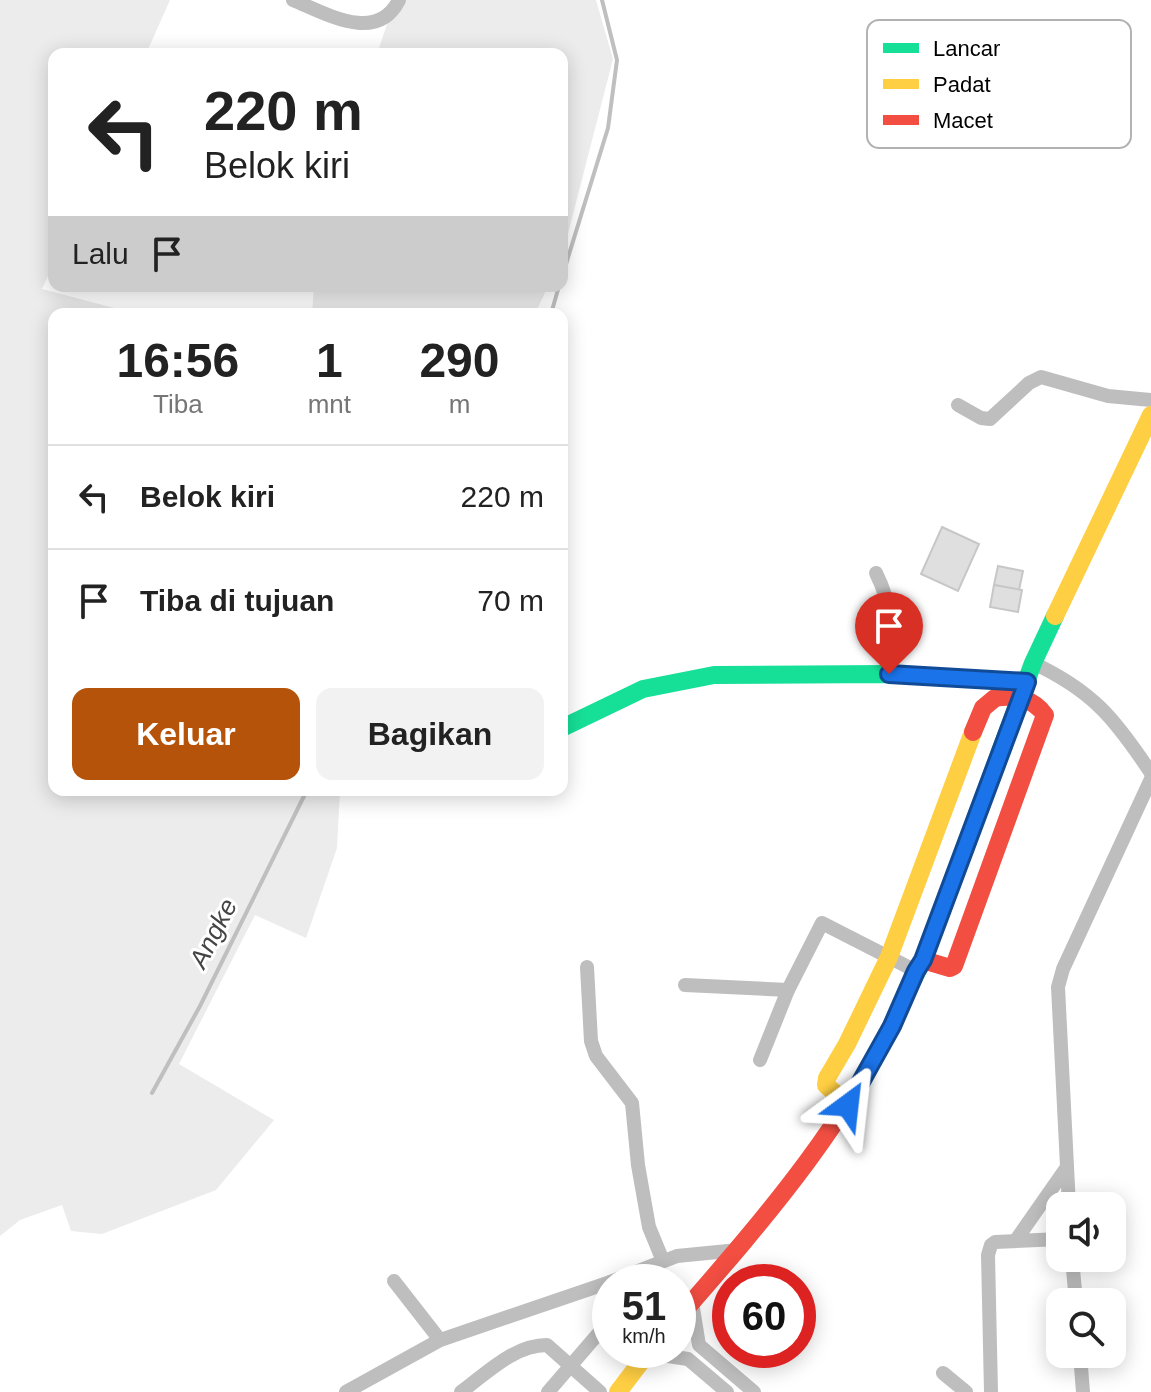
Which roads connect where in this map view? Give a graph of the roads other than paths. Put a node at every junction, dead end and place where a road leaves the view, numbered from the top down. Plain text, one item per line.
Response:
1 (293, 0) edge
2 (399, 0) edge
3 (1151, 400) edge
4 (958, 405) dead end
5 (1151, 415) edge
6 (876, 573) dead end
7 (1033, 663) junction
8 (889, 674) junction
9 (1023, 690) junction
10 (568, 725) edge
11 (1151, 773) edge
12 (1151, 779) edge
13 (889, 957) junction
14 (919, 965) junction
15 (587, 967) dead end
16 (685, 985) dead end
17 (788, 990) junction
18 (760, 1060) dead end
19 (848, 1105) junction
20 (1068, 1166) junction
21 (1069, 1192) edge
22 (1046, 1239) edge
23 (1016, 1240) junction
24 (738, 1250) junction
25 (663, 1261) junction
26 (655, 1264) edge
27 (394, 1281) dead end
28 (592, 1288) edge
29 (696, 1297) edge
30 (696, 1327) edge
31 (440, 1340) junction
32 (592, 1340) edge
33 (699, 1345) junction
34 (696, 1349) edge
35 (570, 1365) junction
36 (696, 1366) edge
37 (637, 1368) edge
38 (1081, 1368) edge
39 (943, 1373) dead end
40 (346, 1392) edge
41 (461, 1392) edge
42 (548, 1392) edge
43 (600, 1392) edge
44 (618, 1392) edge
45 (727, 1392) edge
46 (754, 1392) edge
47 (966, 1392) edge
48 (991, 1392) edge
49 (1083, 1392) edge

1 - 2 street
3 - 4 street
5 - 7 street
6 - 8 street
7 - 9 street
7 - 11 street
8 - 9 street
8 - 10 street
9 - 13 street
9 - 14 street
9 - 14 street
12 - 20 street
13 - 14 street
13 - 17 street
13 - 19 street
14 - 19 street
15 - 25 street
16 - 17 street
17 - 18 street
19 - 24 street
20 - 21 street
20 - 23 street
22 - 23 street
23 - 48 street
24 - 25 street
24 - 29 street
25 - 26 street
27 - 31 street
28 - 31 street
30 - 33 street
31 - 40 street
32 - 35 street
33 - 34 street
33 - 46 street
35 - 41 street
35 - 42 street
35 - 43 street
36 - 45 street
37 - 44 street
38 - 49 street
39 - 47 street

